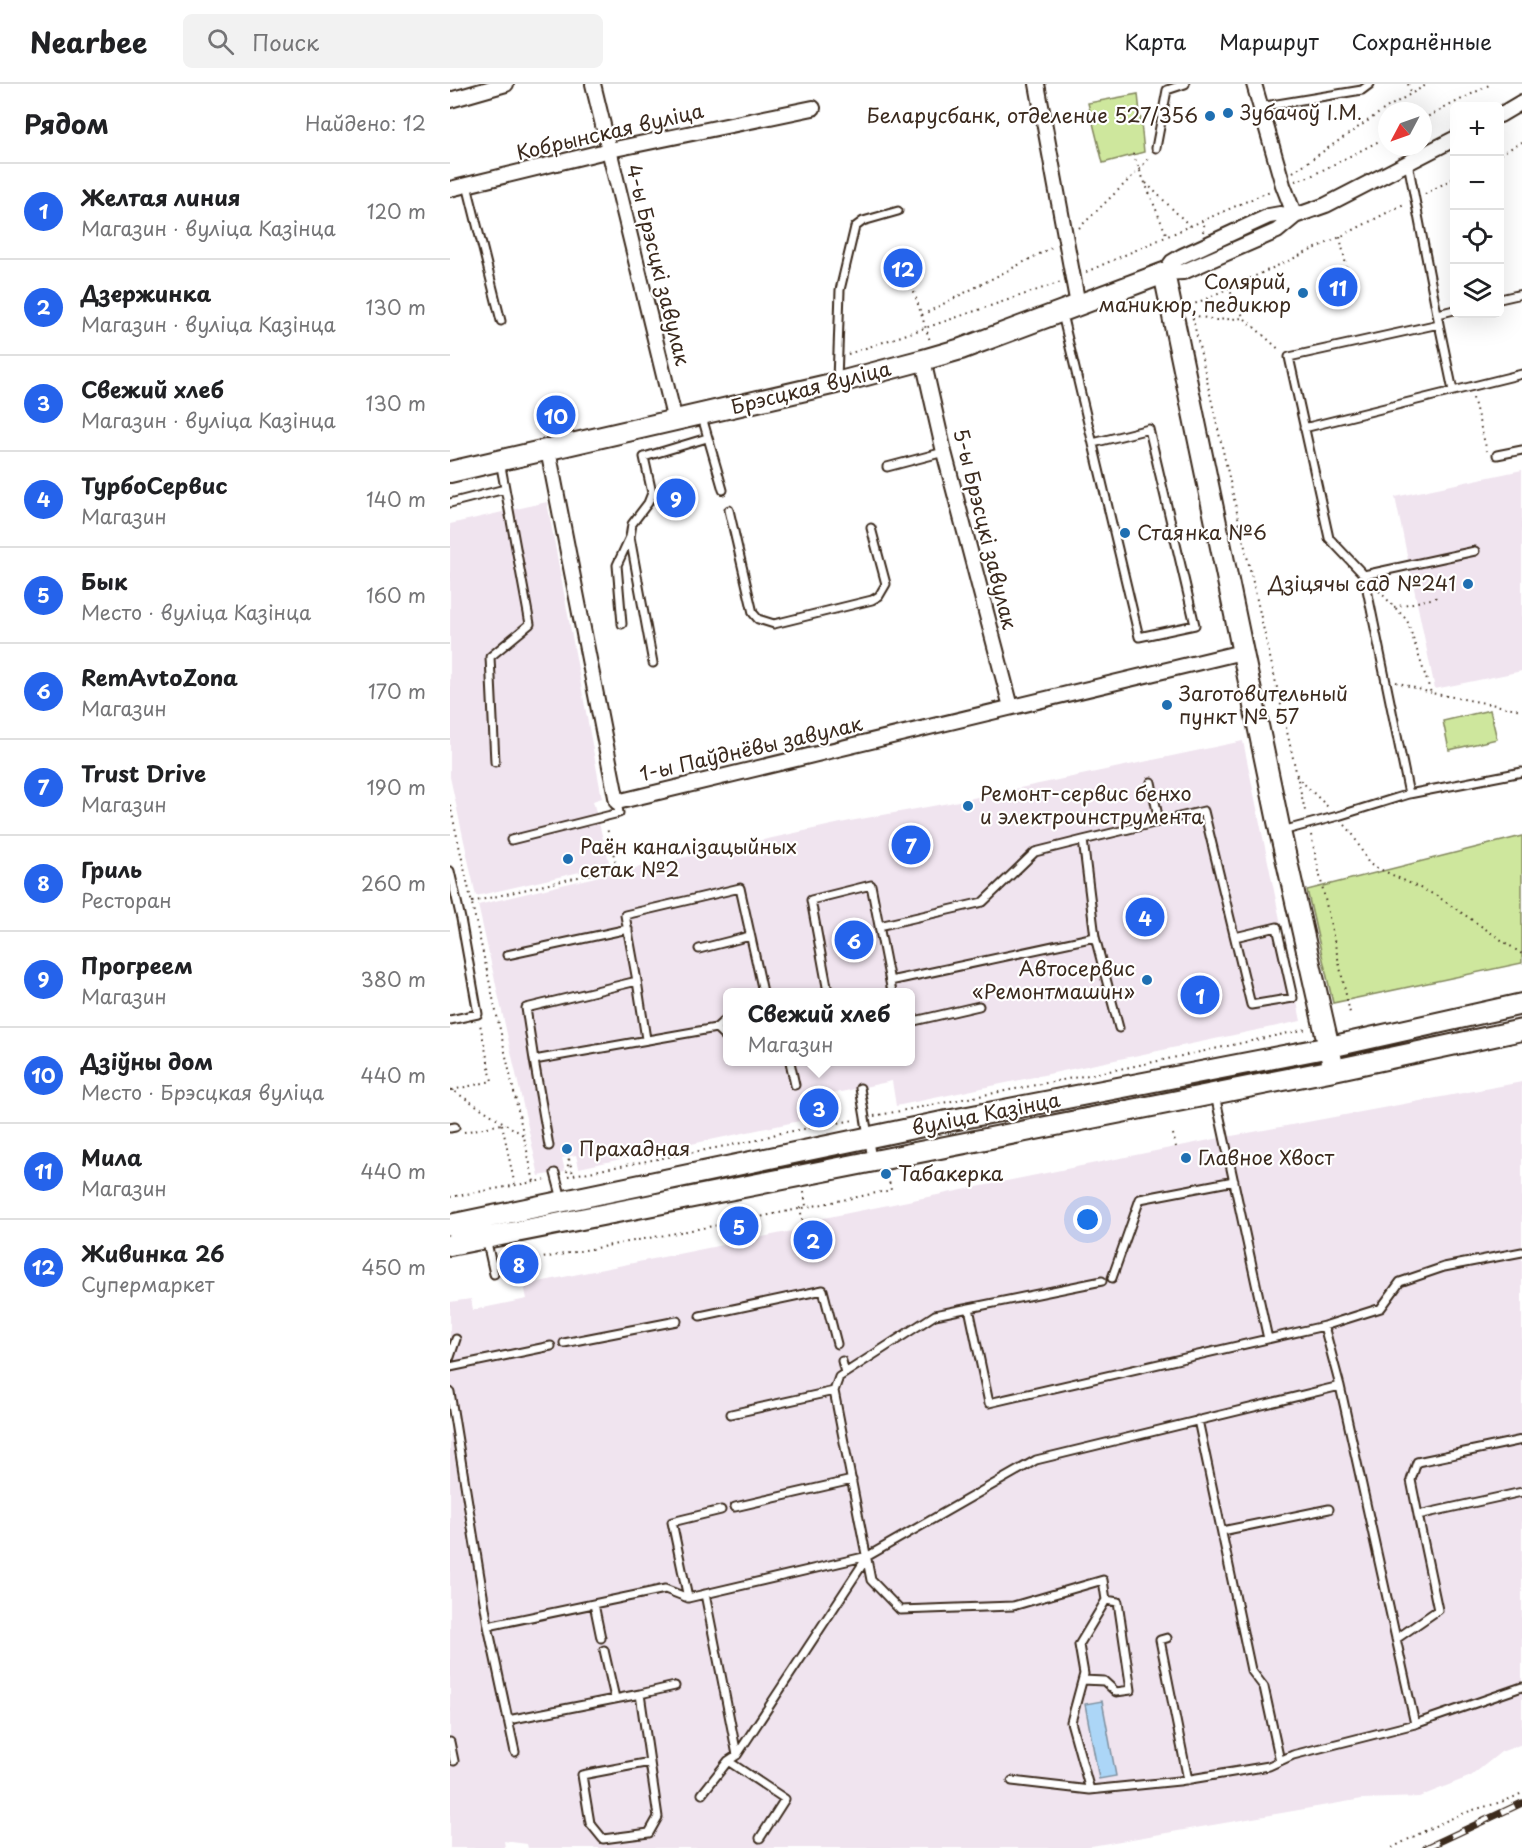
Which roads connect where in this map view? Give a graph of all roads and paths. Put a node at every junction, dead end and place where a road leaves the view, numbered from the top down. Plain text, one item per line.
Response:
1 (506, 84) edge
2 (592, 84) edge
3 (1037, 84) edge
4 (1185, 84) edge
5 (1254, 84) edge
6 (1370, 84) edge
7 (1408, 84) edge
8 (1428, 84) edge
9 (1491, 84) edge
10 (1412, 94) junction
11 (450, 100) edge
12 (1522, 102) edge
13 (1259, 107) junction
14 (813, 108) dead end
15 (1504, 113) edge
16 (1432, 114) edge
17 (1378, 142) edge
18 (1450, 142) edge
19 (1522, 142) edge
20 (1156, 148) joint
21 (610, 150) junction
22 (1504, 152) edge
23 (1133, 154) dead end
24 (1408, 163) junction
25 (1140, 169) junction
26 (1144, 181) junction
27 (1450, 181) edge
28 (1282, 183) junction
29 (467, 185) junction
30 (450, 189) edge
31 (1414, 199) junction
32 (898, 211) dead end
33 (1295, 216) junction
34 (1191, 227) junction
35 (1167, 236) junction
36 (1340, 237) junction
37 (1164, 273) junction
38 (1073, 278) junction
39 (1349, 279) dead end
40 (1228, 287) junction
41 (914, 292) dead end
42 (966, 292) dead end
43 (1522, 294) edge
44 (1504, 298) edge
45 (1181, 307) junction
46 (1070, 308) junction
47 (1450, 311) edge
48 (1438, 314) junction
49 (922, 315) junction
50 (1192, 315) junction
51 (1244, 318) junction
52 (501, 321) dead end
53 (1439, 324) junction
54 (926, 327) junction
55 (1289, 357) junction
56 (839, 359) junction
57 (923, 360) junction
58 (1522, 374) edge
59 (836, 383) junction
60 (1470, 387) junction
61 (1453, 391) junction
62 (701, 414) junction
63 (675, 421) junction
64 (1304, 428) junction
65 (707, 438) junction
66 (1093, 443) junction
67 (548, 450) junction
68 (1522, 450) edge
69 (944, 452) junction
70 (1497, 455) joint
71 (500, 461) junction
72 (887, 468) dead end
73 (450, 472) edge
74 (505, 489) junction
75 (723, 490) dead end
76 (450, 503) edge
77 (729, 510) dead end
78 (871, 528) dead end
79 (630, 537) junction
80 (1475, 551) dead end
81 (1364, 575) junction
82 (1440, 597) dead end
83 (1394, 607) junction
84 (622, 624) dead end
85 (1242, 652) junction
86 (653, 663) dead end
87 (1385, 678) junction
88 (1431, 693) junction
89 (1011, 707) junction
90 (1522, 710) edge
91 (495, 762) dead end
92 (1522, 772) edge
93 (1296, 776) junction
94 (1151, 782) dead end
95 (1409, 794) junction
96 (617, 802) junction
97 (450, 805) edge
98 (604, 816) junction
99 (1338, 816) junction
100 (1159, 820) junction
101 (1308, 825) junction
102 (1280, 831) junction
103 (511, 840) dead end
104 (1083, 840) junction
105 (450, 871) edge
106 (472, 902) junction
107 (879, 926) junction
108 (628, 929) junction
109 (750, 936) junction
110 (1095, 937) junction
111 (1235, 937) junction
112 (699, 949) dead end
113 (1522, 954) edge
114 (507, 955) dead end
115 (637, 981) junction
116 (890, 981) junction
117 (762, 988) edge
118 (827, 988) edge
119 (891, 988) edge
120 (1522, 1004) edge
121 (980, 1006) dead end
122 (1350, 1013) dead end
123 (478, 1014) junction
124 (450, 1020) edge
125 (915, 1021) edge
126 (723, 1022) edge
127 (1315, 1027) dead end
128 (716, 1028) junction
129 (1119, 1028) dead end
130 (1522, 1030) edge
131 (723, 1034) edge
132 (646, 1039) junction
133 (1330, 1047) junction
134 (534, 1060) junction
135 (791, 1066) edge
136 (1334, 1070) junction
137 (795, 1085) dead end
138 (860, 1088) dead end
139 (451, 1090) edge
140 (1095, 1092) junction
141 (1215, 1092) junction
142 (823, 1103) dead end
143 (1099, 1115) junction
144 (865, 1118) junction
145 (839, 1122) junction
146 (503, 1124) junction
147 (455, 1129) edge
148 (1173, 1134) dead end
149 (523, 1135) junction
150 (869, 1139) junction
151 (549, 1146) dead end
152 (1176, 1147) dead end
153 (873, 1160) junction
154 (556, 1175) joint
155 (573, 1175) junction
156 (888, 1176) dead end
157 (1234, 1181) junction
158 (534, 1182) junction
159 (515, 1186) junction
160 (813, 1190) dead end
161 (450, 1197) edge
162 (562, 1201) junction
163 (806, 1206) junction
164 (800, 1207) junction
165 (745, 1220) junction
166 (566, 1221) junction
167 (450, 1225) edge
168 (806, 1236) dead end
169 (486, 1238) junction
170 (750, 1240) dead end
171 (450, 1245) edge
172 (530, 1250) dead end
173 (1522, 1252) edge
174 (532, 1260) junction
175 (494, 1274) dead end
176 (1112, 1278) dead end
177 (1102, 1281) dead end
178 (537, 1283) dead end
179 (969, 1308) junction
180 (700, 1316) dead end
181 (677, 1321) dead end
182 (1324, 1326) junction
183 (1268, 1338) junction
184 (456, 1339) dead end
185 (564, 1343) dead end
186 (837, 1344) dead end
187 (551, 1346) dead end
188 (450, 1357) edge
189 (842, 1361) dead end
190 (450, 1367) edge
191 (844, 1373) junction
192 (1340, 1386) junction
193 (834, 1391) junction
194 (450, 1392) edge
195 (731, 1414) dead end
196 (1198, 1420) junction
197 (1522, 1439) edge
198 (852, 1480) junction
199 (1522, 1492) edge
200 (735, 1507) dead end
201 (1329, 1509) dead end
202 (721, 1510) dead end
203 (1418, 1515) junction
204 (1222, 1531) junction
205 (868, 1556) junction
206 (705, 1594) junction
207 (688, 1598) junction
208 (1106, 1600) junction
209 (594, 1604) junction
210 (488, 1626) junction
211 (601, 1638) dead end
212 (1167, 1638) dead end
213 (1396, 1639) junction
214 (604, 1650) dead end
215 (1083, 1680) junction
216 (675, 1686) dead end
217 (1522, 1687) edge
218 (640, 1694) junction
219 (615, 1698) junction
220 (508, 1720) junction
221 (1415, 1724) junction
222 (450, 1742) edge
223 (515, 1752) dead end
224 (737, 1755) junction
225 (454, 1761) dead end
226 (728, 1761) junction
227 (1280, 1761) junction
228 (650, 1762) junction
229 (1188, 1780) junction
230 (1012, 1781) dead end
231 (1090, 1790) junction
232 (1522, 1793) edge
233 (702, 1794) dead end
234 (760, 1838) dead end
235 (1392, 1848) edge

1 - 11 street
2 - 21 street, 4-ы Брэсцкі завулак
3 - 38 street
4 - 20 lane
5 - 13 street
6 - 13 lane
7 - 10 path
8 - 10 path
9 - 16 path
10 - 28 path
12 - 15 street
13 - 28 street
14 - 21 street, Кобрынская вуліца
17 - 28 path
18 - 24 street, Брэсцкая вуліца
19 - 22 path
20 - 25 path
21 - 29 street, Кобрынская вуліца
21 - 63 street, 4-ы Брэсцкі завулак
23 - 25 path
24 - 31 lane
24 - 33 street, Брэсцкая вуліца
25 - 26 path
26 - 34 path
26 - 35 path
27 - 31 path
28 - 33 street
28 - 34 path
29 - 30 street, Кобрынская вуліца
29 - 52 lane
31 - 36 path
31 - 48 lane
32 - 56 lane
33 - 37 street, Брэсцкая вуліца
34 - 35 path
35 - 38 path
36 - 39 path
36 - 40 path
37 - 45 main road
37 - 46 main road, Брэсцкая вуліца
38 - 46 street
38 - 54 path
40 - 45 path
40 - 51 path
41 - 49 path
42 - 49 path
43 - 44 lane
45 - 50 path
45 - 85 main road
46 - 57 main road, Брэсцкая вуліца
46 - 66 lane
47 - 48 lane
48 - 53 lane
49 - 54 path
50 - 51 path
50 - 93 path
51 - 55 path
53 - 55 lane
53 - 61 lane
54 - 56 path
55 - 64 lane
56 - 59 lane
57 - 59 main road, Брэсцкая вуліца
57 - 69 street, 5-ы Брэсцкі завулак
58 - 60 lane
59 - 62 main road, Брэсцкая вуліца
60 - 61 lane
60 - 70 path
61 - 64 lane
62 - 63 main road, Брэсцкая вуліца
62 - 65 lane
63 - 67 main road, Брэсцкая вуліца
64 - 81 lane
65 - 75 lane
65 - 79 lane
66 - 66 lane
67 - 71 main road, Брэсцкая вуліца
67 - 96 street, 1-ы Паўднёвы завулак
68 - 70 lane
69 - 72 lane
69 - 89 street, 5-ы Брэсцкі завулак
71 - 73 main road, Брэсцкая вуліца
71 - 74 lane
74 - 76 lane
74 - 91 lane
77 - 78 lane
79 - 84 lane
79 - 86 lane
80 - 81 lane
81 - 83 path
81 - 87 lane
82 - 83 path
83 - 88 path
85 - 89 street, 1-ы Паўднёвы завулак
85 - 102 main road
87 - 88 path
87 - 95 lane
88 - 90 path
89 - 96 street, 1-ы Паўднёвы завулак
92 - 95 lane
93 - 99 path
93 - 101 path
94 - 100 lane
95 - 99 lane
96 - 98 lane
97 - 106 path
98 - 103 lane
98 - 106 path
99 - 101 lane
99 - 113 path
100 - 104 lane
100 - 111 lane
101 - 102 lane
101 - 122 path
102 - 133 main road
104 - 107 lane
104 - 110 lane
105 - 123 lane
106 - 149 path
107 - 116 lane
107 - 118 lane
108 - 109 lane
108 - 114 lane
108 - 115 lane
109 - 112 lane
109 - 117 lane
110 - 116 lane
110 - 129 lane
111 - 111 lane
115 - 132 lane
115 - 134 lane
116 - 119 lane
120 - 133 main road, вуліца Казінца
121 - 125 lane
123 - 124 lane
123 - 139 path
126 - 128 lane
127 - 144 path
128 - 131 lane
128 - 132 lane
130 - 136 main road, вуліца Казінца
132 - 134 lane
133 - 136 main road
133 - 140 main road, вуліца Казінца
134 - 151 lane
135 - 137 lane
136 - 141 main road, вуліца Казінца
138 - 144 lane
139 - 146 path
140 - 143 main road
140 - 150 main road, вуліца Казінца
141 - 143 main road, вуліца Казінца
141 - 157 lane
142 - 145 path
143 - 153 main road, вуліца Казінца
144 - 145 path
144 - 150 lane
145 - 155 path
146 - 147 path
146 - 149 path
146 - 159 path
148 - 152 path
149 - 158 path
150 - 153 lane
150 - 162 main road, вуліца Казінца
153 - 166 main road, вуліца Казінца
154 - 158 path
154 - 162 lane
155 - 155 path
156 - 163 path
157 - 176 lane
157 - 183 lane
158 - 159 path
159 - 161 path
160 - 163 path
162 - 166 street
162 - 167 main road, вуліца Казінца
163 - 164 path
164 - 165 path
164 - 168 path
165 - 170 path
165 - 174 path
166 - 169 main road, вуліца Казінца
169 - 171 main road, вуліца Казінца
169 - 175 lane
172 - 174 path
173 - 182 lane
174 - 178 path
177 - 179 lane
179 - 183 lane
179 - 191 lane
180 - 186 lane
181 - 185 lane
182 - 183 lane
182 - 192 lane
184 - 188 lane
187 - 190 lane
189 - 191 lane
191 - 193 lane
192 - 196 lane
192 - 213 lane
193 - 195 lane
193 - 198 lane
194 - 210 lane
196 - 204 lane
196 - 205 lane
197 - 203 lane
198 - 200 lane
198 - 205 lane
199 - 203 lane
201 - 204 lane
202 - 207 lane
203 - 213 lane
204 - 227 lane
205 - 206 lane
205 - 208 lane
205 - 224 lane
206 - 207 lane
206 - 224 lane
207 - 209 lane
208 - 215 lane
208 - 215 lane
209 - 210 lane
209 - 211 lane
210 - 220 lane
212 - 229 lane
213 - 221 lane
214 - 219 lane
215 - 231 lane
216 - 218 lane
217 - 221 lane
218 - 219 lane
218 - 228 lane
219 - 220 lane
220 - 223 lane
221 - 227 lane
222 - 225 lane
224 - 226 lane
226 - 233 lane
226 - 234 lane
227 - 229 lane
228 - 228 lane
229 - 231 lane
230 - 231 lane
232 - 235 path

